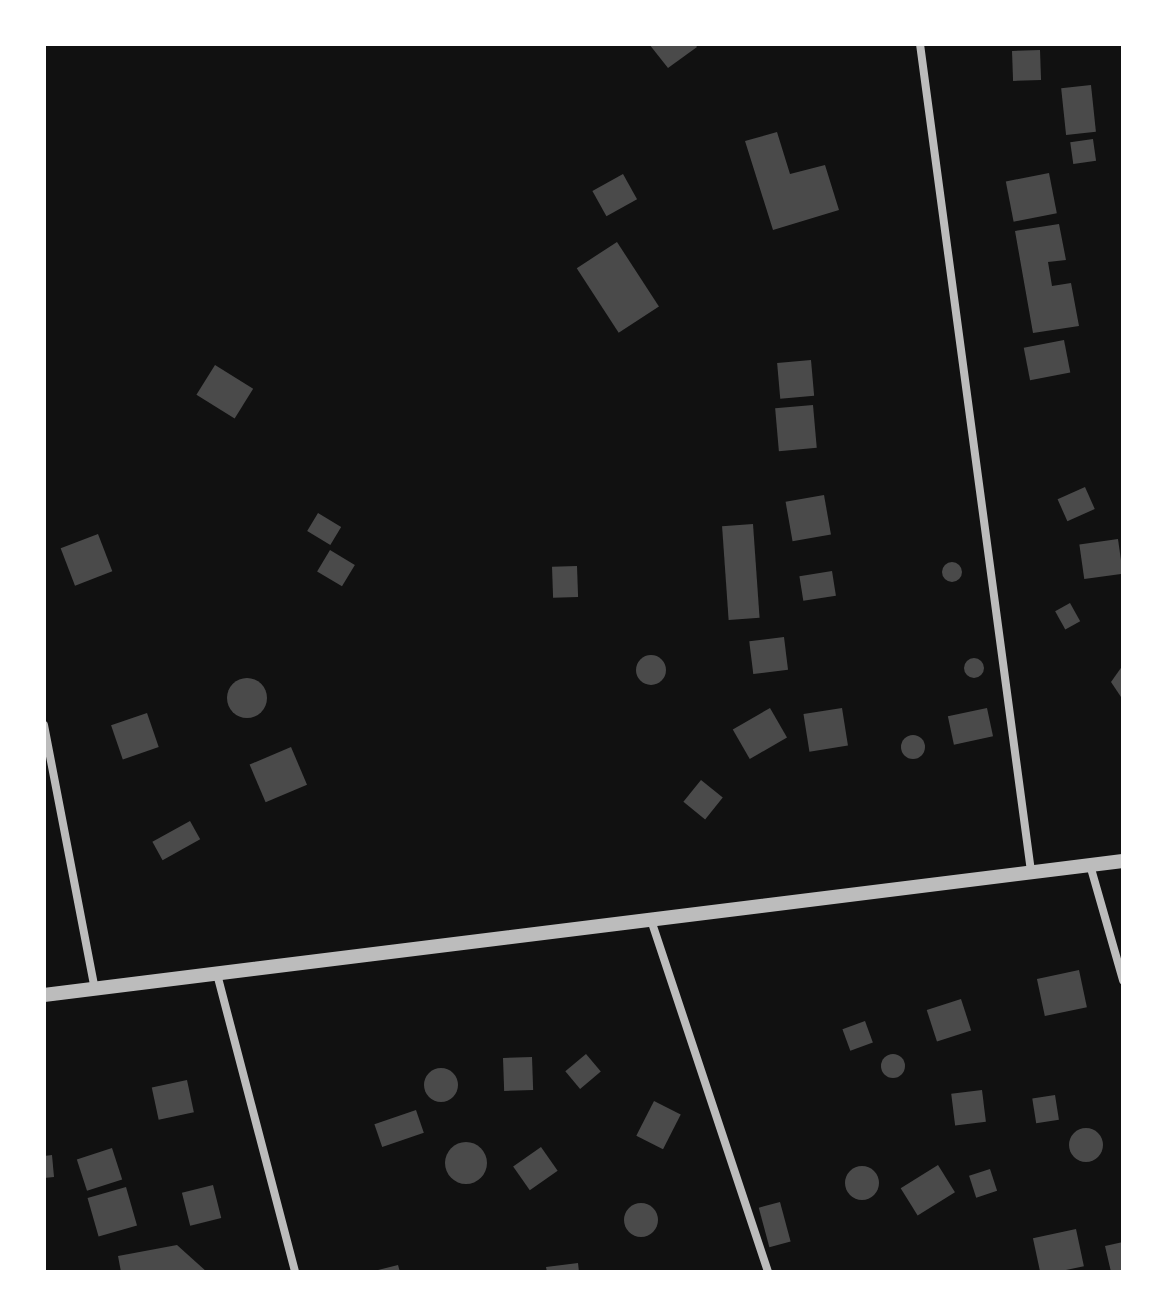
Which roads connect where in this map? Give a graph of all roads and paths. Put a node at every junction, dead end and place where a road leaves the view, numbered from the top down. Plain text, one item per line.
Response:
1 (920, 44) edge
2 (44, 725) edge
3 (1123, 861) edge
4 (1090, 865) junction
5 (1031, 872) junction
6 (651, 920) junction
7 (217, 974) junction
8 (1123, 980) edge
9 (95, 990) junction
10 (44, 995) edge
11 (295, 1272) edge
12 (768, 1272) edge

1 - 5 street
2 - 9 street
3 - 4 street
4 - 5 street
4 - 8 street
5 - 6 street
6 - 7 street
6 - 12 street
7 - 9 street
7 - 11 street
9 - 10 street

